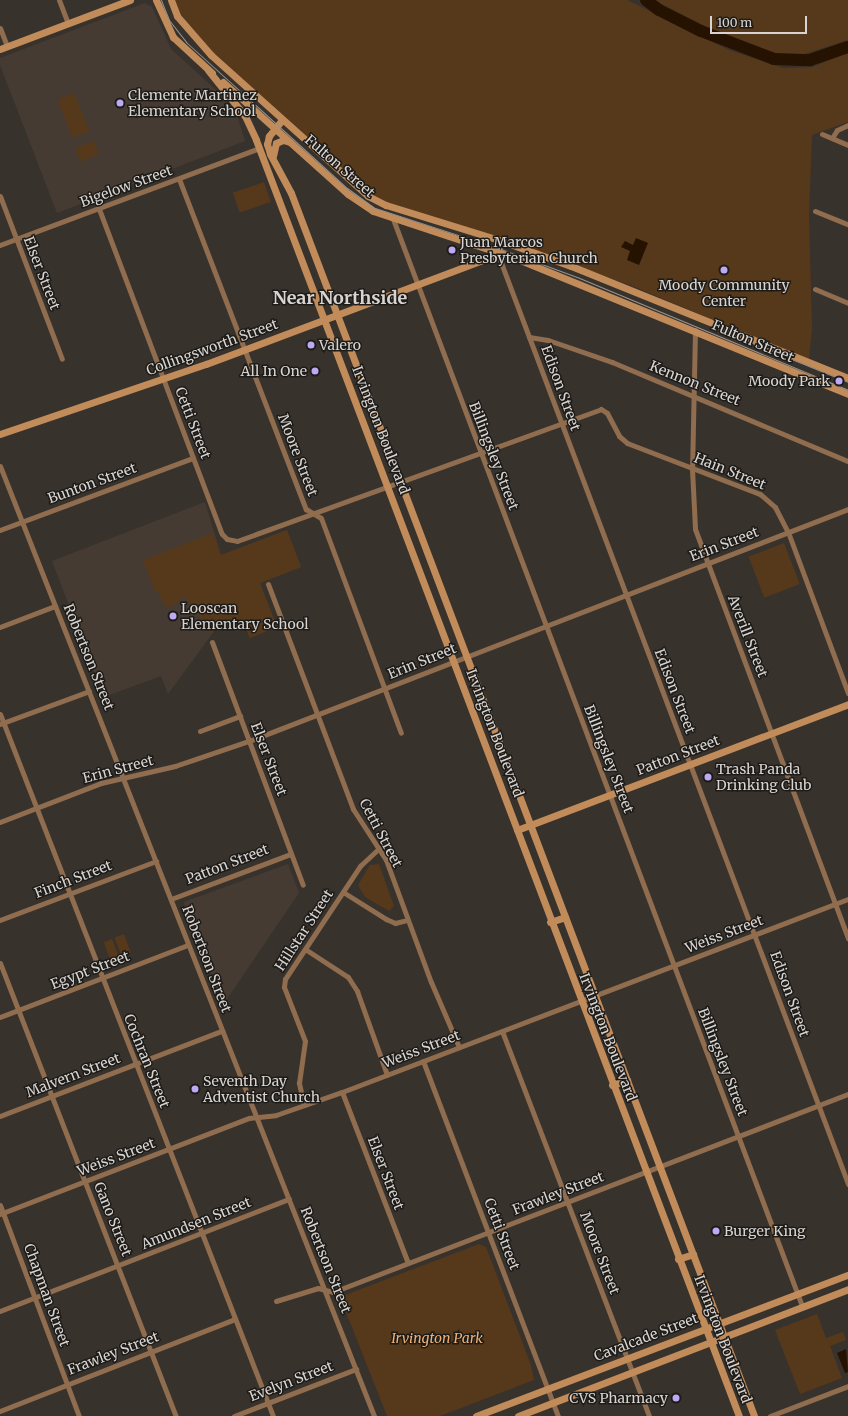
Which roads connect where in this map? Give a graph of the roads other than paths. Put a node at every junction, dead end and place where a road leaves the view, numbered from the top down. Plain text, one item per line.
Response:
1 (59, 0) edge
2 (130, 0) edge
3 (156, 0) edge
4 (171, 0) edge
5 (68, 24) junction
6 (0, 28) edge
7 (4, 48) edge
8 (208, 70) junction
9 (282, 120) junction
10 (848, 125) edge
11 (275, 127) junction
12 (822, 134) dead end
13 (832, 138) junction
14 (294, 144) junction
15 (848, 144) edge
16 (259, 148) junction
17 (273, 158) junction
18 (179, 179) junction
19 (0, 196) edge
20 (99, 209) junction
21 (815, 211) dead end
22 (393, 220) junction
23 (848, 224) edge
24 (304, 228) junction
25 (291, 232) junction
26 (16, 239) junction
27 (502, 241) junction
28 (0, 245) edge
29 (497, 252) junction
30 (418, 284) junction
31 (814, 290) dead end
32 (848, 303) edge
33 (337, 314) junction
34 (324, 319) junction
35 (695, 330) junction
36 (529, 337) junction
37 (244, 350) junction
38 (62, 359) dead end
39 (848, 378) edge
40 (163, 379) junction
41 (363, 383) junction
42 (350, 388) junction
43 (692, 394) junction
44 (848, 394) edge
45 (561, 423) junction
46 (0, 434) edge
47 (481, 454) junction
48 (193, 458) junction
49 (848, 461) edge
50 (0, 466) edge
51 (692, 469) junction
52 (402, 483) junction
53 (388, 486) junction
54 (848, 509) edge
55 (313, 513) junction
56 (22, 522) junction
57 (0, 530) edge
58 (788, 532) junction
59 (707, 563) junction
60 (434, 569) junction
61 (422, 574) junction
62 (268, 584) dead end
63 (626, 594) junction
64 (55, 606) junction
65 (545, 625) junction
66 (0, 627) edge
67 (212, 642) dead end
68 (467, 655) junction
69 (454, 661) junction
70 (385, 689) junction
71 (89, 691) junction
72 (848, 693) edge
73 (848, 704) edge
74 (0, 714) edge
75 (316, 715) junction
76 (240, 716) junction
77 (2, 724) edge
78 (200, 731) dead end
79 (401, 733) dead end
80 (772, 733) junction
81 (249, 741) junction
82 (690, 765) junction
83 (509, 767) junction
84 (496, 772) junction
85 (124, 778) junction
86 (610, 795) junction
87 (36, 808) junction
88 (0, 822) edge
89 (531, 825) junction
90 (517, 830) junction
91 (379, 848) junction
92 (291, 854) junction
93 (156, 861) junction
94 (303, 885) dead end
95 (343, 892) junction
96 (68, 893) junction
97 (171, 899) junction
98 (848, 899) edge
99 (836, 904) junction
100 (565, 918) junction
101 (0, 920) edge
102 (407, 920) junction
103 (550, 922) junction
104 (755, 935) junction
105 (848, 938) edge
106 (188, 945) junction
107 (305, 949) junction
108 (0, 963) edge
109 (674, 966) junction
110 (101, 978) junction
111 (594, 995) junction
112 (580, 1001) junction
113 (17, 1010) junction
114 (0, 1017) edge
115 (222, 1031) junction
116 (502, 1031) junction
117 (459, 1047) junction
118 (422, 1061) junction
119 (134, 1064) junction
120 (387, 1075) junction
121 (627, 1080) junction
122 (612, 1085) junction
123 (342, 1092) junction
124 (848, 1094) edge
125 (51, 1096) junction
126 (304, 1105) junction
127 (818, 1106) junction
128 (0, 1116) edge
129 (257, 1117) junction
130 (738, 1136) junction
131 (168, 1149) junction
132 (660, 1167) junction
133 (645, 1172) junction
134 (85, 1182) junction
135 (848, 1184) edge
136 (289, 1200) junction
137 (568, 1202) junction
138 (0, 1205) edge
139 (2, 1213) edge
140 (489, 1232) junction
141 (203, 1233) junction
142 (693, 1254) junction
143 (678, 1259) junction
144 (408, 1263) junction
145 (119, 1266) junction
146 (848, 1275) edge
147 (848, 1289) edge
148 (325, 1290) junction
149 (797, 1294) junction
150 (36, 1298) junction
151 (276, 1301) dead end
152 (802, 1306) junction
153 (0, 1311) edge
154 (235, 1319) junction
155 (719, 1324) junction
156 (706, 1328) junction
157 (723, 1336) junction
158 (711, 1341) junction
159 (151, 1352) junction
160 (627, 1358) junction
161 (356, 1369) junction
162 (632, 1372) junction
163 (66, 1384) junction
164 (848, 1386) edge
165 (548, 1388) junction
166 (268, 1403) junction
167 (553, 1403) junction
168 (0, 1411) edge
169 (79, 1416) edge
170 (176, 1416) edge
171 (234, 1416) edge
172 (273, 1416) edge
173 (374, 1416) edge
174 (476, 1416) edge
175 (518, 1416) edge
176 (558, 1416) edge
177 (649, 1416) edge
178 (739, 1416) edge
179 (754, 1416) edge
180 (770, 1416) edge

1 - 5 street
2 - 5 main road
3 - 8 main road, Fulton Street
4 - 9 main road, Fulton Street
5 - 7 main road
6 - 7 street
8 - 11 main road, Fulton Street
8 - 16 main road, Irvington Boulevard
9 - 11 main road, Irvington Boulevard
9 - 27 main road, Fulton Street
10 - 13 street
11 - 14 main road, Fulton Street
11 - 17 main road, Irvington Boulevard
12 - 13 street
13 - 15 street
14 - 17 main road
14 - 22 main road, Fulton Street
16 - 18 street, Bigelow Street
16 - 25 main road, Irvington Boulevard
17 - 24 main road, Irvington Boulevard
18 - 20 street, Bigelow Street
18 - 37 street, Moore Street
19 - 26 street, Elser Street
20 - 26 street, Bigelow Street
20 - 40 street, Cetti Street
21 - 23 street
22 - 29 main road, Fulton Street
22 - 30 street, Billingsley Street
24 - 25 main road
24 - 33 main road, Irvington Boulevard
25 - 34 main road, Irvington Boulevard
26 - 28 street, Bigelow Street
26 - 38 street, Elser Street
27 - 29 main road
27 - 39 main road, Fulton Street
29 - 30 main road, Collingsworth Street
29 - 35 main road, Fulton Street
29 - 36 street, Edison Street
30 - 33 main road, Collingsworth Street
30 - 47 street, Billingsley Street
31 - 32 street
33 - 34 main road, Collingsworth Street
33 - 41 main road, Irvington Boulevard
34 - 37 main road, Collingsworth Street
34 - 42 main road, Irvington Boulevard
35 - 43 street, Averill Street
35 - 44 main road, Fulton Street
36 - 43 street, Kennon Street
36 - 45 street, Edison Street
37 - 40 main road, Collingsworth Street
37 - 55 street, Moore Street
40 - 46 main road, Collingsworth Street
40 - 48 street, Cetti Street
41 - 42 main road
41 - 52 main road, Irvington Boulevard
42 - 53 main road, Irvington Boulevard
43 - 49 street, Kennon Street
43 - 51 street, Averill Street
45 - 47 street
45 - 51 street, Hain Street
45 - 63 street, Edison Street
47 - 52 street
47 - 65 street, Billingsley Street
48 - 55 street, Cetti Street
48 - 56 street, Bunton Street
50 - 56 street, Robertson Street
51 - 58 street, Hain Street
51 - 59 street, Averill Street
52 - 53 street
52 - 60 main road, Irvington Boulevard
53 - 55 street
53 - 61 main road, Irvington Boulevard
54 - 58 street, Erin Street
55 - 70 street, Moore Street
56 - 57 street, Bunton Street
56 - 64 street, Robertson Street
58 - 59 street, Erin Street
58 - 72 street, Hain Street
59 - 63 street, Erin Street
59 - 80 street, Averill Street
60 - 61 main road
60 - 68 main road, Irvington Boulevard
61 - 69 main road, Irvington Boulevard
62 - 75 street, Cetti Street
63 - 65 street, Erin Street
63 - 82 street, Edison Street
64 - 66 street
64 - 71 street, Robertson Street
65 - 68 street, Erin Street
65 - 86 street, Billingsley Street
67 - 76 street, Elser Street
68 - 69 street, Erin Street
68 - 83 main road, Irvington Boulevard
69 - 70 street, Erin Street
69 - 84 main road, Irvington Boulevard
70 - 75 street, Erin Street
70 - 79 street, Moore Street
71 - 77 street
71 - 85 street, Robertson Street
73 - 80 main road, Patton Street
74 - 77 street, Cochran Street
75 - 81 street, Erin Street
75 - 91 street, Cetti Street
76 - 78 street
76 - 81 street, Elser Street
77 - 87 street, Cochran Street
80 - 82 main road, Patton Street
80 - 99 street, Averill Street
81 - 85 street, Erin Street
81 - 92 street, Elser Street
82 - 86 main road, Patton Street
82 - 104 street, Edison Street
83 - 84 main road
83 - 89 main road, Irvington Boulevard
84 - 90 main road, Irvington Boulevard
85 - 87 street, Erin Street
85 - 93 street, Robertson Street
86 - 89 main road, Patton Street
86 - 109 street, Billingsley Street
87 - 88 street, Erin Street
87 - 96 street, Cochran Street
89 - 90 main road, Patton Street
89 - 100 main road, Irvington Boulevard
90 - 103 main road, Irvington Boulevard
91 - 95 street, Hillstar Street
91 - 102 street, Cetti Street
92 - 94 street, Elser Street
92 - 97 street, Patton Street
93 - 96 street, Finch Street
93 - 97 street, Robertson Street
95 - 102 street
95 - 107 street, Hillstar Street
96 - 101 street, Finch Street
96 - 110 street, Cochran Street
97 - 106 street, Robertson Street
98 - 99 street, Weiss Street
99 - 104 street, Weiss Street
99 - 105 street, Averill Street
100 - 103 main road
100 - 111 main road, Irvington Boulevard
102 - 117 street, Cetti Street
103 - 112 main road, Irvington Boulevard
104 - 109 street, Weiss Street
104 - 127 street, Edison Street
106 - 110 street, Egypt Street
106 - 115 street, Robertson Street
107 - 120 street
107 - 126 street, Hillstar Street
108 - 113 street, Gano Street
109 - 111 street, Weiss Street
109 - 130 street, Billingsley Street
110 - 113 street, Egypt Street
110 - 119 street, Cochran Street
111 - 112 street, Weiss Street
111 - 121 main road, Irvington Boulevard
112 - 116 street, Weiss Street
112 - 122 main road, Irvington Boulevard
113 - 114 street, Egypt Street
113 - 125 street, Gano Street
115 - 119 street, Malvern Street
115 - 129 street, Robertson Street
116 - 117 street, Weiss Street
116 - 137 street, Moore Street
117 - 118 street, Weiss Street
118 - 120 street, Weiss Street
118 - 140 street, Cetti Street
119 - 125 street, Malvern Street
119 - 131 street, Cochran Street
120 - 123 street, Weiss Street
121 - 122 main road
121 - 132 main road, Irvington Boulevard
122 - 133 main road, Irvington Boulevard
123 - 126 street, Weiss Street
123 - 144 street, Elser Street
124 - 127 street, Frawley Street
125 - 128 street, Malvern Street
125 - 134 street, Gano Street
126 - 129 street, Weiss Street
127 - 130 street, Frawley Street
127 - 135 street, Edison Street
129 - 131 street, Weiss Street
129 - 136 street, Robertson Street
130 - 132 street, Frawley Street
130 - 149 street, Billingsley Street
131 - 134 street, Weiss Street
131 - 141 street, Cochran Street
132 - 133 street, Frawley Street
132 - 142 main road, Irvington Boulevard
133 - 137 street, Frawley Street
133 - 143 main road, Irvington Boulevard
134 - 139 street, Weiss Street
134 - 145 street, Gano Street
136 - 141 street, Amundsen Street
136 - 148 street, Robertson Street
137 - 140 street, Frawley Street
137 - 160 street, Moore Street
138 - 139 street, Chapman Street
139 - 150 street, Chapman Street
140 - 144 street, Frawley Street
140 - 165 street, Cetti Street
141 - 145 street, Amundsen Street
141 - 154 street, Cochran Street
142 - 143 main road
142 - 155 main road, Irvington Boulevard
143 - 156 main road, Irvington Boulevard
144 - 148 street, Frawley Street
145 - 150 street, Amundsen Street
145 - 159 street, Gano Street
146 - 149 main road, Cavalcade Street
147 - 152 main road, Cavalcade Street
148 - 151 street, Frawley Street
148 - 161 street, Robertson Street
149 - 152 street, Billingsley Street
149 - 155 main road, Cavalcade Street
150 - 153 street, Amundsen Street
150 - 163 street, Chapman Street
152 - 157 main road, Cavalcade Street
154 - 159 street, Frawley Street
154 - 166 street, Cochran Street
155 - 156 main road, Cavalcade Street
155 - 157 main road, Irvington Boulevard
156 - 158 main road, Irvington Boulevard
156 - 160 main road, Cavalcade Street
157 - 158 main road, Cavalcade Street
157 - 179 main road, Irvington Boulevard
158 - 162 main road, Cavalcade Street
158 - 178 main road, Irvington Boulevard
159 - 163 street, Frawley Street
159 - 170 street, Gano Street
160 - 162 street, Moore Street
160 - 165 main road, Cavalcade Street
161 - 166 street, Evelyn Street
161 - 173 street, Robertson Street
162 - 167 main road, Cavalcade Street
162 - 177 street, Moore Street
163 - 168 street, Frawley Street
163 - 169 street, Chapman Street
164 - 180 street
165 - 167 street, Cetti Street
165 - 174 main road, Cavalcade Street
166 - 171 street, Evelyn Street
166 - 172 street, Cochran Street
167 - 175 main road, Cavalcade Street
167 - 176 street, Cetti Street

